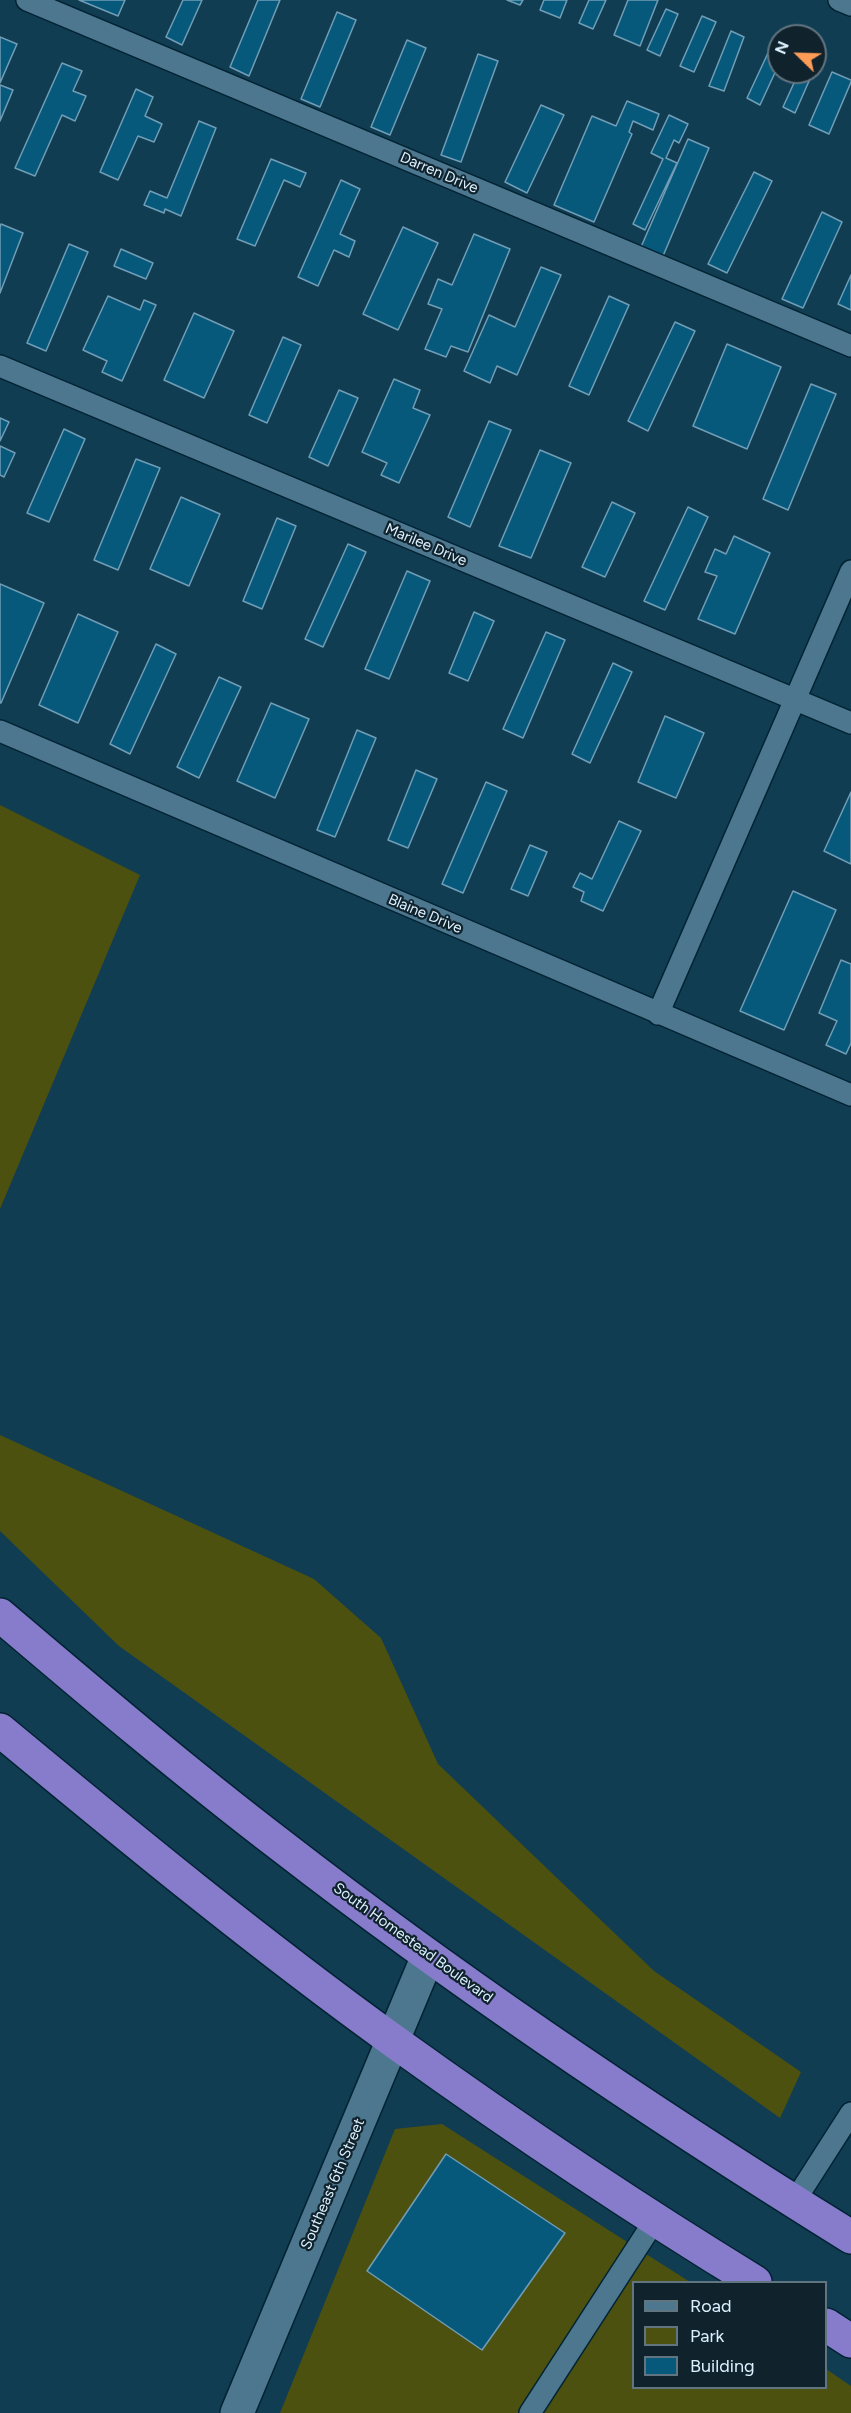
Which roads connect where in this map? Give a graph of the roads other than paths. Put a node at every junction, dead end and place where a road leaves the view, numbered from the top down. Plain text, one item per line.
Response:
1 (27, 0) edge
2 (839, 0) edge
3 (851, 5) edge
4 (851, 346) edge
5 (0, 366) edge
6 (851, 571) edge
7 (794, 699) junction
8 (851, 723) edge
9 (0, 731) edge
10 (658, 1014) junction
11 (851, 1095) edge
12 (0, 1615) edge
13 (0, 1730) edge
14 (428, 1956) junction
15 (394, 2041) junction
16 (851, 2113) edge
17 (794, 2202) junction
18 (656, 2220) junction
19 (851, 2237) edge
20 (752, 2281) edge
21 (827, 2326) edge
22 (851, 2341) edge
23 (237, 2413) edge
24 (530, 2413) edge

1 - 4 lane, Darren Drive
2 - 3 lane
5 - 7 lane, Marilee Drive
6 - 7 lane
7 - 8 lane, Marilee Drive
7 - 10 lane
9 - 10 lane, Blaine Drive
10 - 11 lane, Blaine Drive
12 - 14 highway, South Homestead Boulevard
13 - 15 highway
14 - 15 street, Southeast 6th Street
14 - 17 highway, South Homestead Boulevard
15 - 18 highway
15 - 23 street, Southeast 6th Street
16 - 17 lane
17 - 19 highway, South Homestead Boulevard
18 - 20 highway
18 - 24 lane
21 - 22 highway

